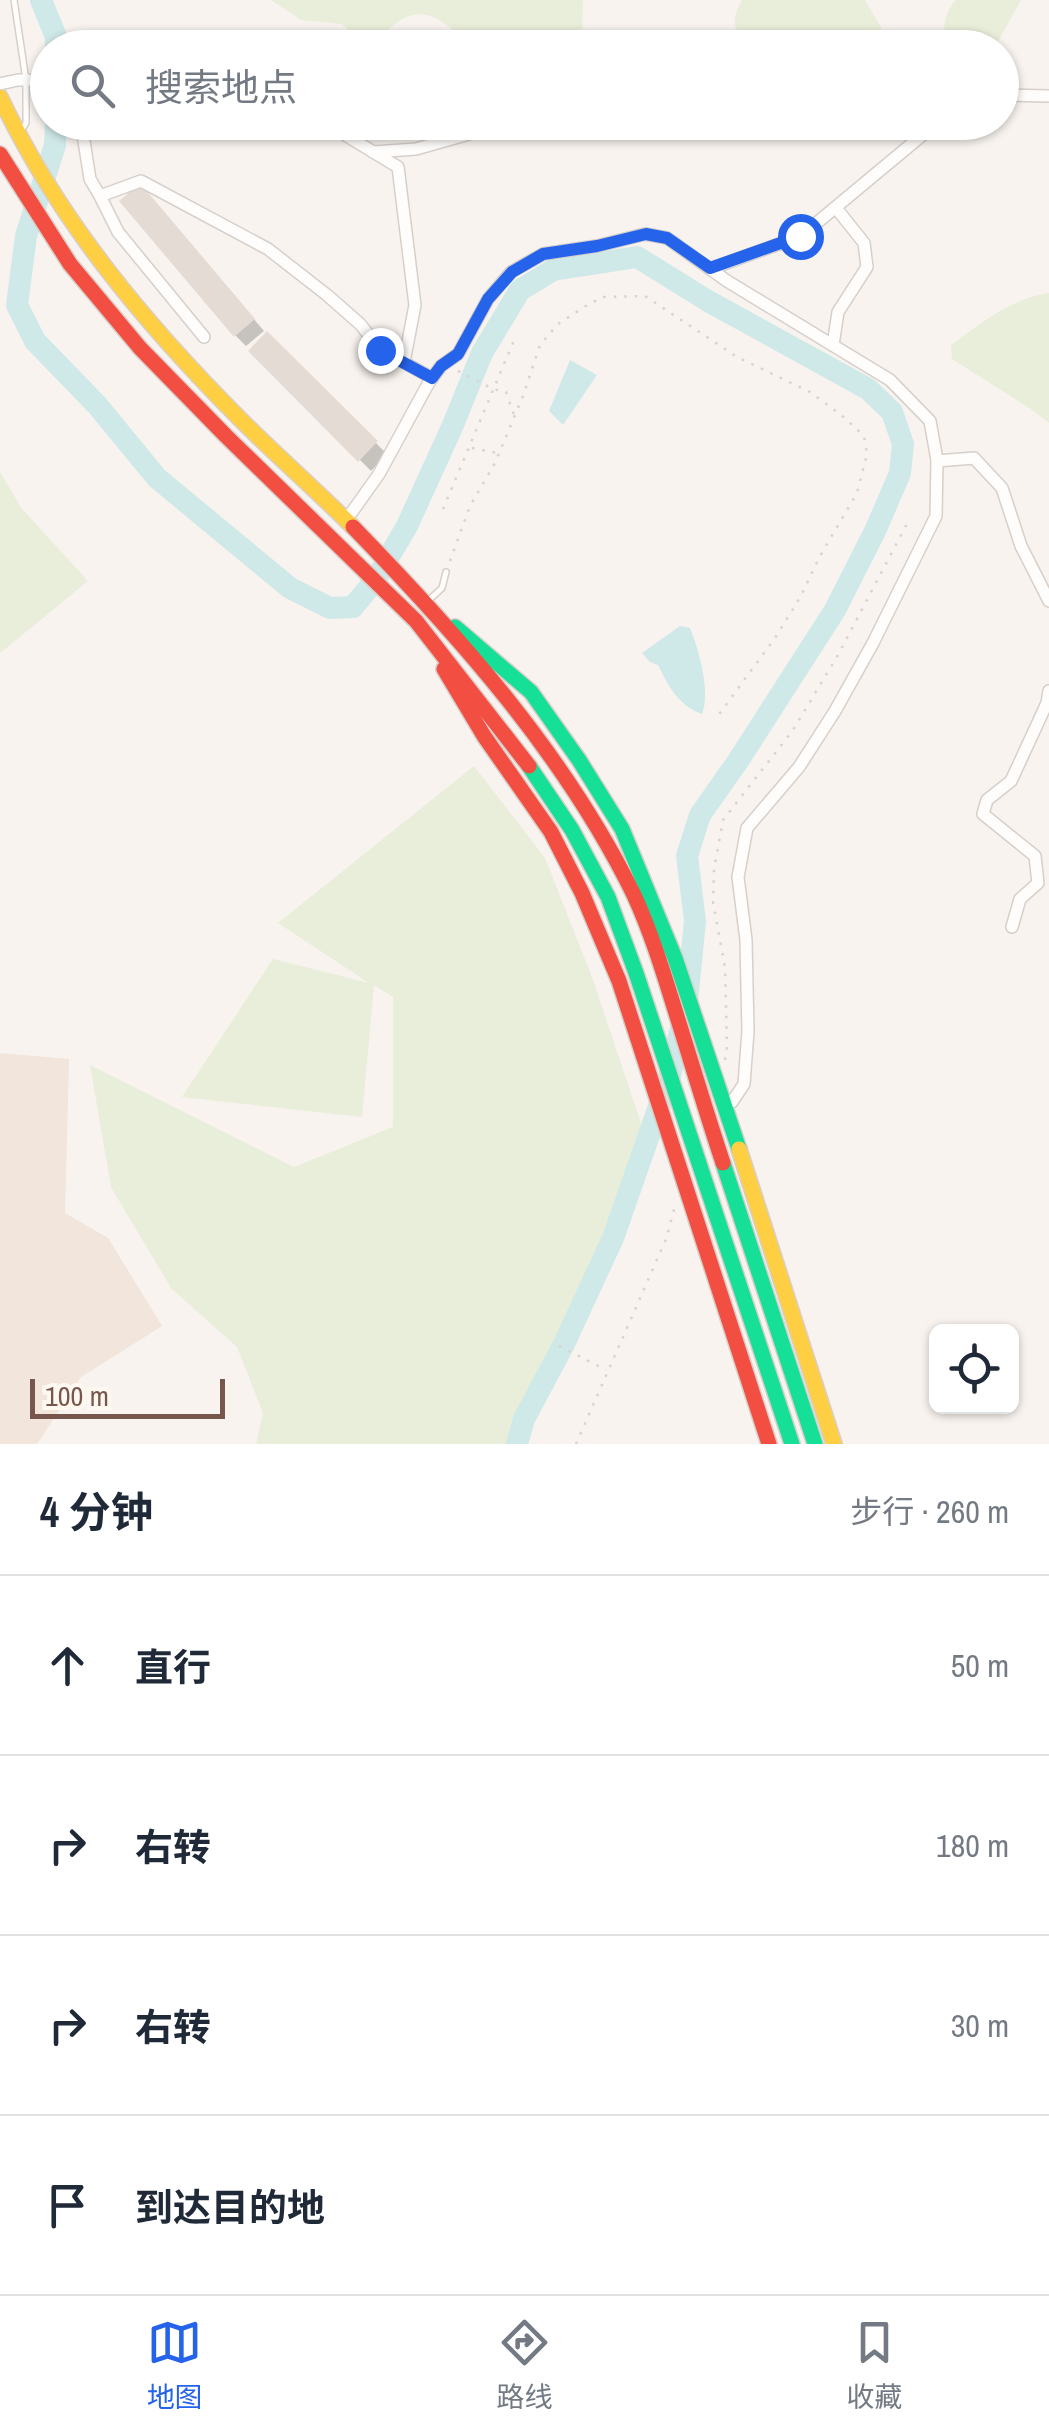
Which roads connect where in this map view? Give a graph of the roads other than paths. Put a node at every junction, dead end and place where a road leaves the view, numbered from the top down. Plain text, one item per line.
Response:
1 (14, 0) edge
2 (26, 80) junction
3 (30, 80) edge
4 (0, 84) edge
5 (1019, 95) edge
6 (0, 96) edge
7 (1049, 96) edge
8 (17, 132) junction
9 (85, 140) edge
10 (353, 140) edge
11 (448, 140) edge
12 (917, 140) edge
13 (373, 152) junction
14 (0, 154) edge
15 (100, 196) junction
16 (836, 208) junction
17 (710, 268) junction
18 (204, 337) dead end
19 (833, 345) junction
20 (404, 362) junction
21 (432, 378) junction
22 (937, 461) junction
23 (344, 518) junction
24 (446, 572) road end
25 (1049, 601) edge
26 (428, 603) junction
27 (416, 621) junction
28 (1049, 691) edge
29 (1012, 927) dead end
30 (667, 958) junction
31 (725, 1104) junction
32 (769, 1444) edge
33 (792, 1444) edge
34 (815, 1444) edge
35 (834, 1444) edge

1 - 2 lane
2 - 3 street
2 - 4 street
2 - 8 lane
5 - 7 street
6 - 8 main road
8 - 23 main road
9 - 15 street
10 - 13 street
11 - 13 street
12 - 16 street
13 - 20 street
14 - 27 main road
15 - 18 street
15 - 20 street
16 - 17 street
16 - 19 street
17 - 19 street
17 - 21 street
19 - 22 street
20 - 21 street
21 - 23 street
22 - 25 street
22 - 31 street
23 - 26 main road
24 - 26 lane
26 - 30 main road
26 - 30 main road
27 - 32 main road
27 - 33 main road
28 - 29 street
30 - 31 main road
30 - 34 main road
31 - 35 main road

